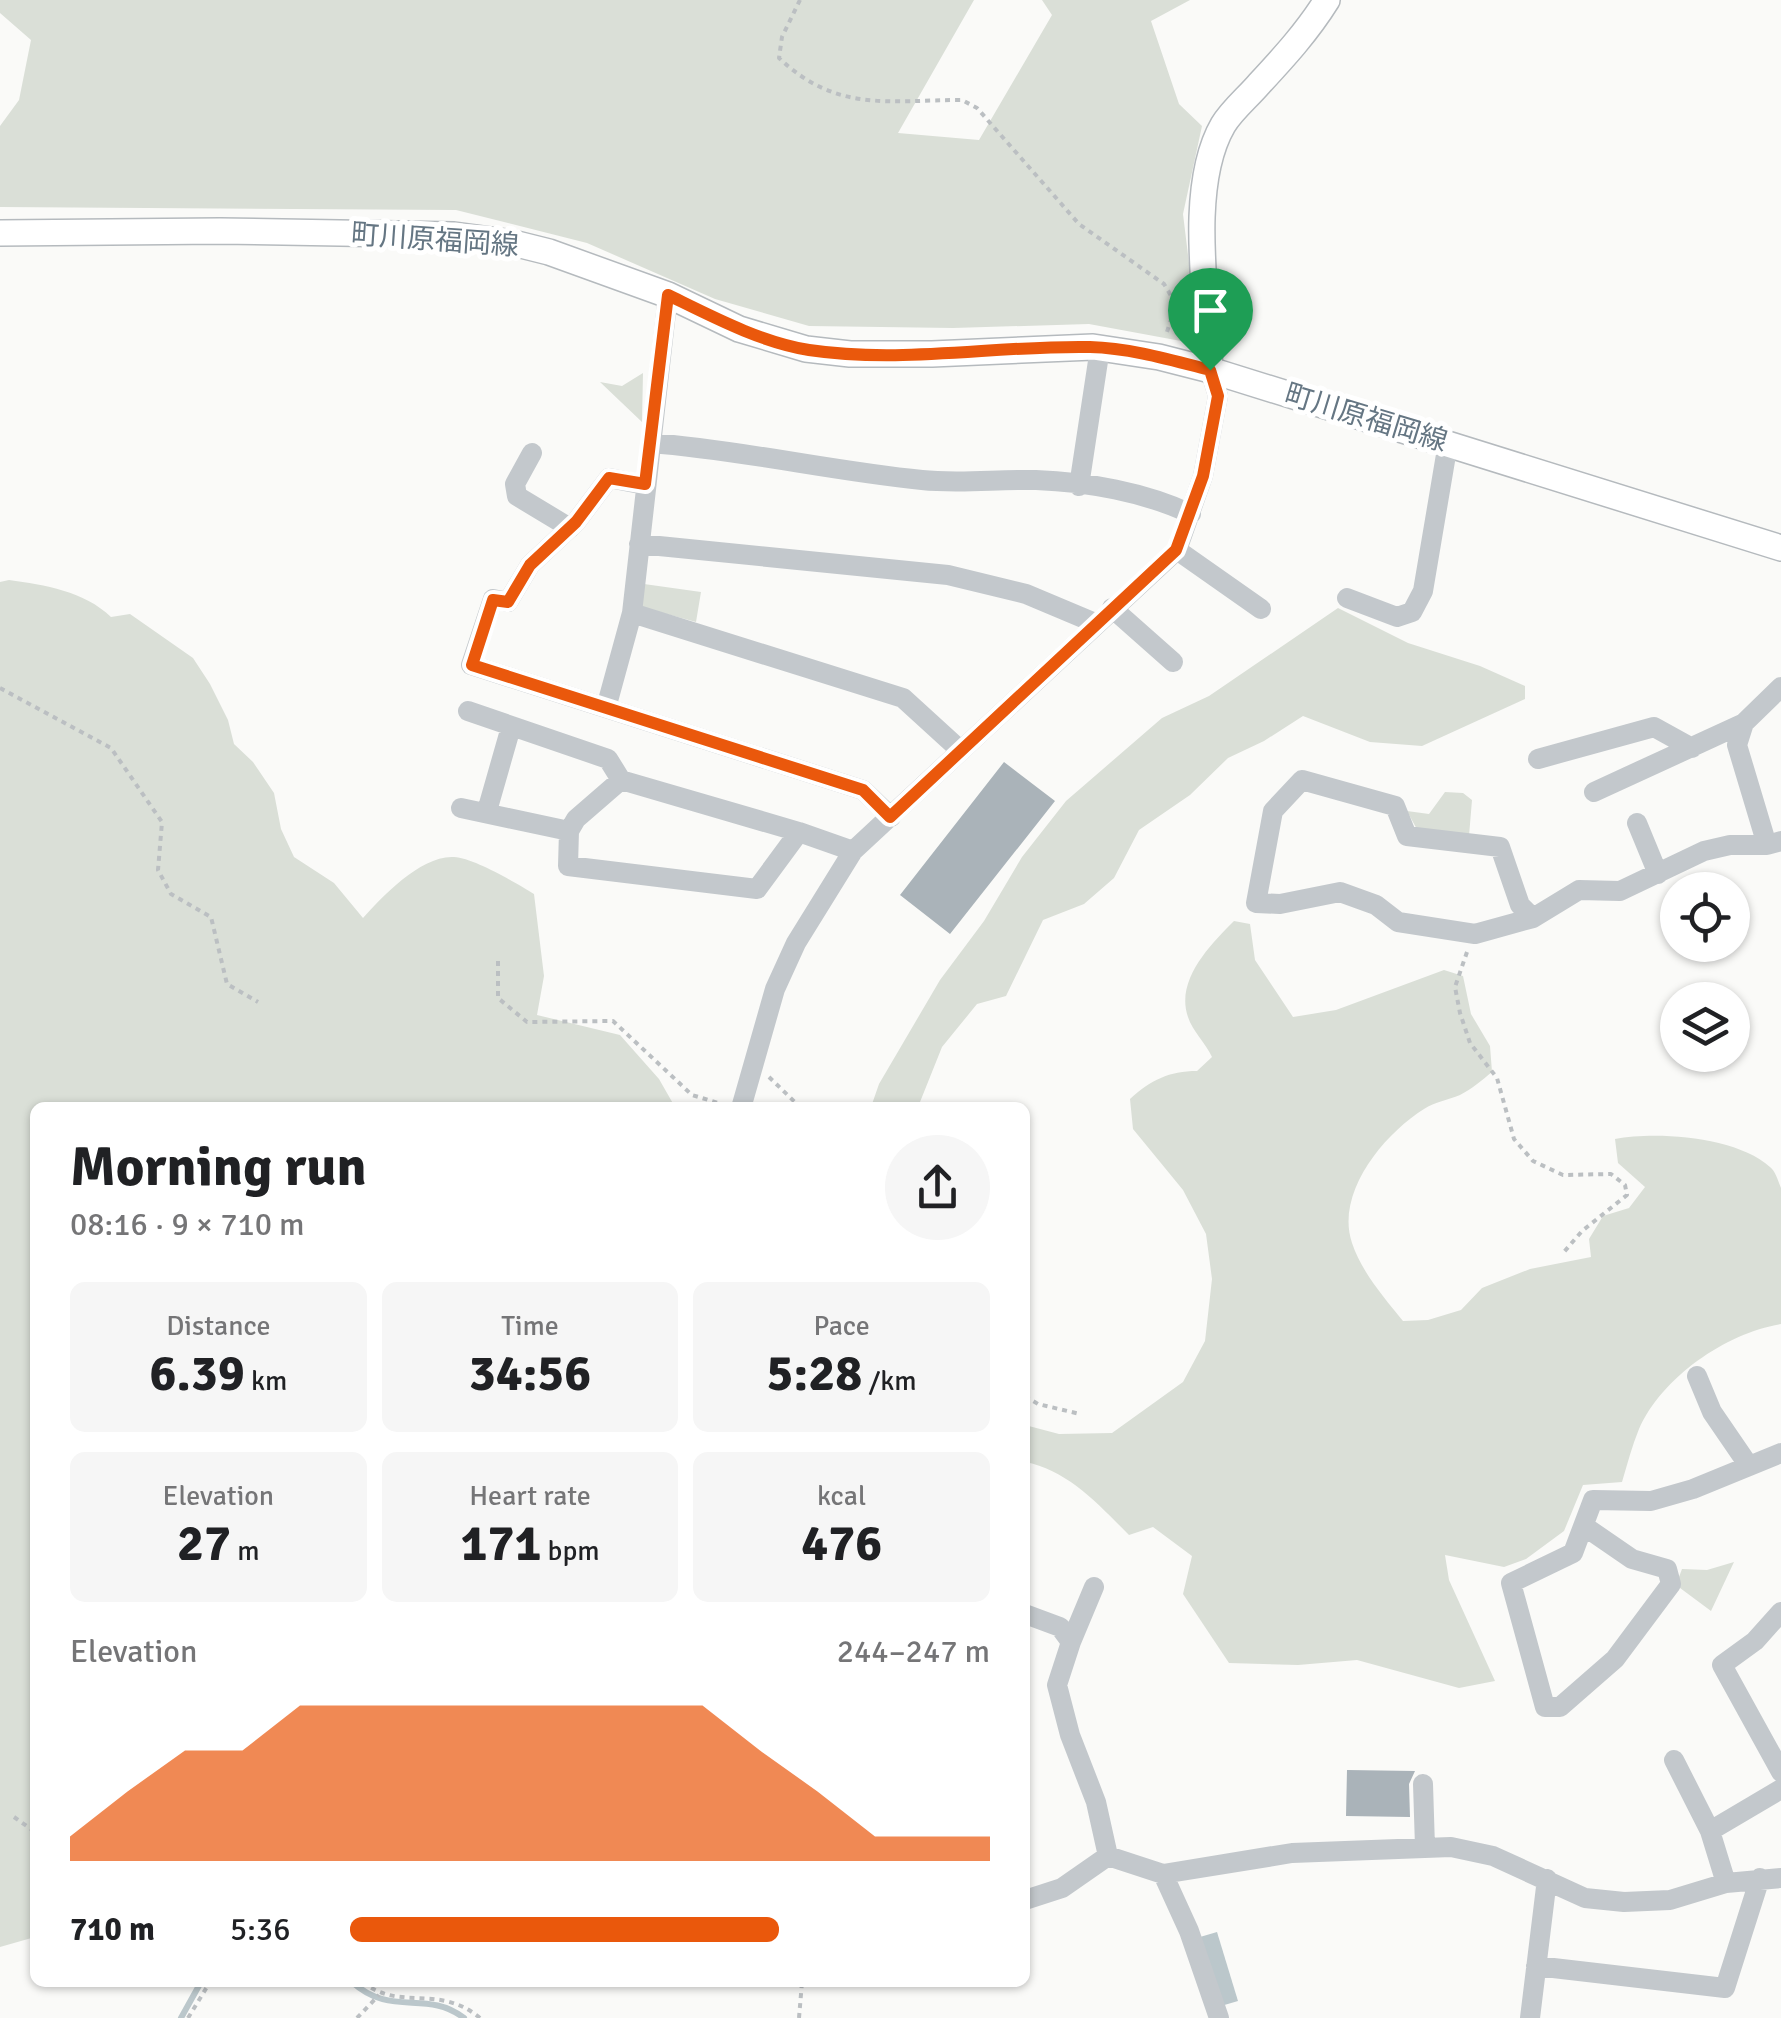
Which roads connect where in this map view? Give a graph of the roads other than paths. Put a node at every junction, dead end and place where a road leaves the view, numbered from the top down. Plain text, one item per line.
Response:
1 (1327, 0) edge
2 (0, 233) edge
3 (668, 295) junction
4 (1100, 348) junction
5 (1210, 370) junction
6 (651, 442) junction
7 (1448, 443) junction
8 (532, 453) dead end
9 (645, 484) junction
10 (1079, 486) junction
11 (1191, 514) junction
12 (570, 528) junction
13 (640, 544) junction
14 (1781, 548) edge
15 (1176, 550) junction
16 (1347, 598) dead end
17 (1112, 608) junction
18 (1261, 609) dead end
19 (632, 613) junction
20 (1095, 624) junction
21 (1173, 662) dead end
22 (1781, 687) edge
23 (606, 708) junction
24 (468, 711) dead end
25 (1744, 723) junction
26 (511, 727) junction
27 (1692, 748) junction
28 (960, 750) junction
29 (1538, 759) dead end
30 (621, 780) junction
31 (1594, 792) dead end
32 (461, 808) dead end
33 (487, 811) junction
34 (890, 817) junction
35 (1637, 823) dead end
36 (569, 831) junction
37 (800, 832) junction
38 (1774, 843) edge
39 (852, 851) junction
40 (1658, 874) junction
41 (1533, 918) junction
42 (740, 1102) edge
43 (1698, 1376) dead end
44 (1781, 1453) edge
45 (1749, 1466) junction
46 (1584, 1526) junction
47 (1094, 1587) dead end
48 (1781, 1612) edge
49 (1030, 1616) edge
50 (1071, 1642) junction
51 (1674, 1760) dead end
52 (1781, 1772) edge
53 (1423, 1784) dead end
54 (1781, 1789) edge
55 (1710, 1831) junction
56 (1425, 1847) junction
57 (1108, 1856) junction
58 (1163, 1874) junction
59 (1547, 1878) junction
60 (1770, 1878) edge
61 (1726, 1883) junction
62 (1030, 1898) edge
63 (1536, 1966) junction
64 (1219, 2018) edge
65 (1530, 2018) edge

1 - 5 main road
2 - 3 main road, 町川原福岡線
3 - 4 main road, 町川原福岡線
3 - 6 street
4 - 5 main road, 町川原福岡線
4 - 10 street
5 - 7 main road, 町川原福岡線
5 - 11 street
6 - 9 street
6 - 10 street
7 - 14 main road, 町川原福岡線
7 - 16 street
8 - 12 street
9 - 12 street
9 - 13 street
10 - 11 street
11 - 15 street
12 - 23 street
13 - 19 street
13 - 20 street
15 - 17 street
15 - 18 street
17 - 20 street
17 - 21 street
19 - 23 street
19 - 28 street
20 - 28 street
22 - 25 street
23 - 34 street
24 - 26 street
25 - 27 street
25 - 38 street
26 - 30 street
26 - 33 street
27 - 29 street
27 - 31 street
28 - 34 street
30 - 36 street
30 - 37 street
32 - 33 street
33 - 36 street
34 - 39 street
35 - 40 street
36 - 37 street
37 - 39 street
38 - 40 street
39 - 42 street
40 - 41 street
41 - 41 street
43 - 45 street
44 - 45 street
45 - 46 street
46 - 46 street
47 - 50 street
48 - 52 street
49 - 50 street
50 - 57 street
51 - 55 street
53 - 56 street
54 - 55 street
55 - 61 street
56 - 58 street
56 - 59 street
57 - 58 street
57 - 62 street
58 - 64 street
59 - 61 street
59 - 63 street
60 - 61 street
60 - 63 street
63 - 65 street

